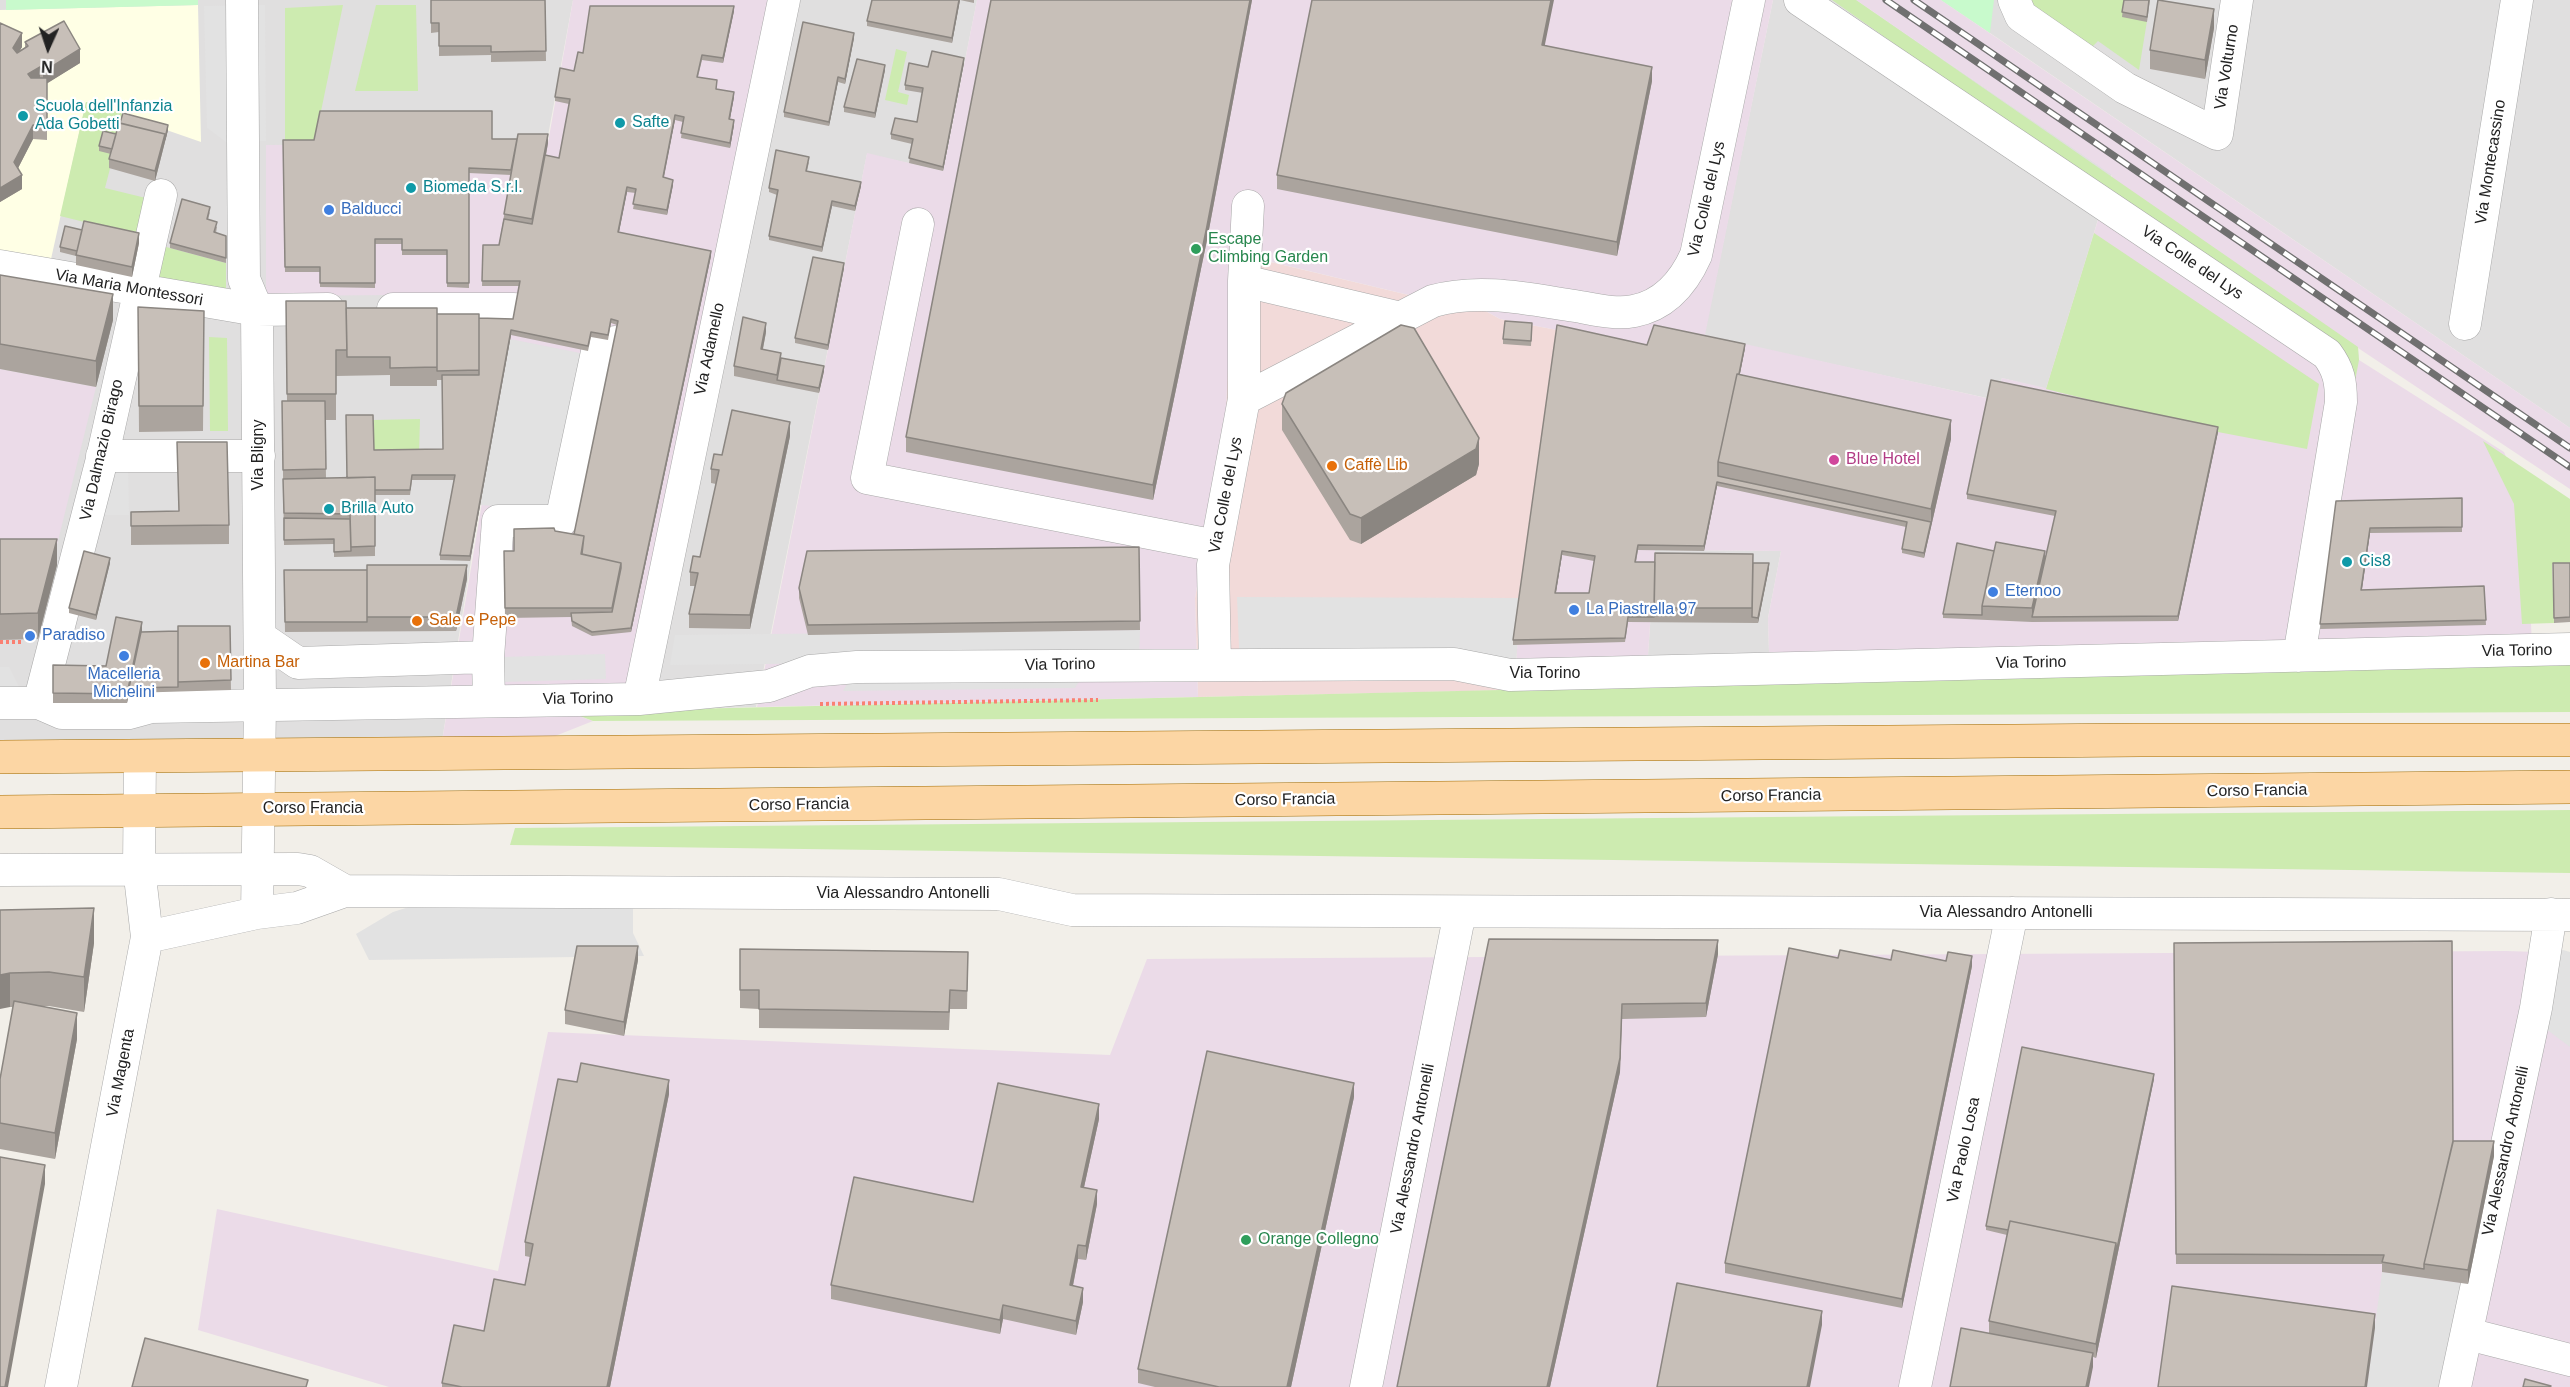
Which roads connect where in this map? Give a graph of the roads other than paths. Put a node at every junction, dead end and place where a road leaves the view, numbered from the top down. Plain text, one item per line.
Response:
1 (242, 0) edge
2 (784, 0) edge
3 (1749, 0) edge
4 (1800, 0) edge
5 (2014, 0) edge
6 (2237, 0) edge
7 (2517, 0) edge
8 (161, 195) dead end
9 (1248, 206) dead end
10 (918, 224) dead end
11 (0, 266) edge
12 (1244, 280) junction
13 (147, 291) junction
14 (257, 309) junction
15 (514, 309) edge
16 (1401, 318) junction
17 (2465, 324) dead end
18 (615, 342) edge
19 (1244, 399) junction
20 (102, 456) junction
21 (259, 456) junction
22 (1216, 546) junction
23 (260, 637) junction
24 (2570, 650) edge
25 (2299, 656) junction
26 (489, 657) junction
27 (1215, 664) junction
28 (639, 699) junction
29 (489, 700) junction
30 (0, 703) edge
31 (39, 703) junction
32 (260, 704) junction
33 (2570, 740) edge
34 (260, 755) junction
35 (140, 756) junction
36 (0, 757) edge
37 (2570, 787) edge
38 (259, 810) junction
39 (139, 811) junction
40 (0, 812) edge
41 (139, 868) junction
42 (259, 869) junction
43 (0, 870) edge
44 (345, 891) junction
45 (1460, 912) junction
46 (257, 913) junction
47 (2012, 913) junction
48 (2560, 914) edge
49 (147, 937) junction
50 (2468, 1334) junction
51 (2570, 1360) edge
52 (61, 1387) edge
53 (1366, 1387) edge
54 (1915, 1387) edge
55 (2455, 1387) edge

1 - 14 street, Via Bligny
2 - 28 street, Via Adamello
3 - 16 street, Via Colle del Lys
4 - 25 street, Via Colle del Lys
5 - 6 street, Via Volturno
7 - 17 street, Via Montecassino
8 - 13 street, Via Dalmazio Birago
9 - 12 street, Via Colle del Lys
10 - 22 street
11 - 13 street, Via Maria Montessori
12 - 16 street
12 - 19 street, Via Colle del Lys
13 - 14 street, Via Maria Montessori
13 - 20 street, Via Dalmazio Birago
14 - 15 street, Via Maria Montessori
14 - 21 street, Via Bligny
16 - 19 street, Via Colle del Lys
18 - 26 street
19 - 22 street, Via Colle del Lys
20 - 21 street
20 - 31 street, Via Dalmazio Birago
21 - 23 street, Via Bligny
22 - 27 street, Via Colle del Lys
23 - 26 street
23 - 32 street, Via Bligny
24 - 25 street, Via Torino
25 - 27 street, Via Torino
26 - 29 street
27 - 28 street, Via Torino
28 - 29 street, Via Torino
29 - 32 street, Via Torino
30 - 31 street
31 - 32 street
32 - 34 street, Via Bligny
33 - 34 main road
34 - 35 main road
34 - 38 street, Via Bligny
35 - 36 main road
35 - 39 street, Via Magenta
37 - 38 main road, Corso Francia
38 - 39 main road, Corso Francia
38 - 42 street, Via Bligny
39 - 40 main road, Corso Francia
39 - 41 street, Via Magenta
41 - 42 street
41 - 43 street
41 - 49 street, Via Magenta
42 - 44 street, Via Alessandro Antonelli
42 - 46 street, Via Bligny
44 - 45 street, Via Alessandro Antonelli
44 - 46 street, Via Alessandro Antonelli
45 - 47 street, Via Alessandro Antonelli
45 - 53 street, Via Alessandro Antonelli
46 - 49 street, Via Alessandro Antonelli
47 - 48 street, Via Alessandro Antonelli
47 - 54 street, Via Paolo Losa
48 - 50 street, Via Alessandro Antonelli
49 - 52 street, Via Magenta
50 - 51 street
50 - 55 street, Via Alessandro Antonelli

